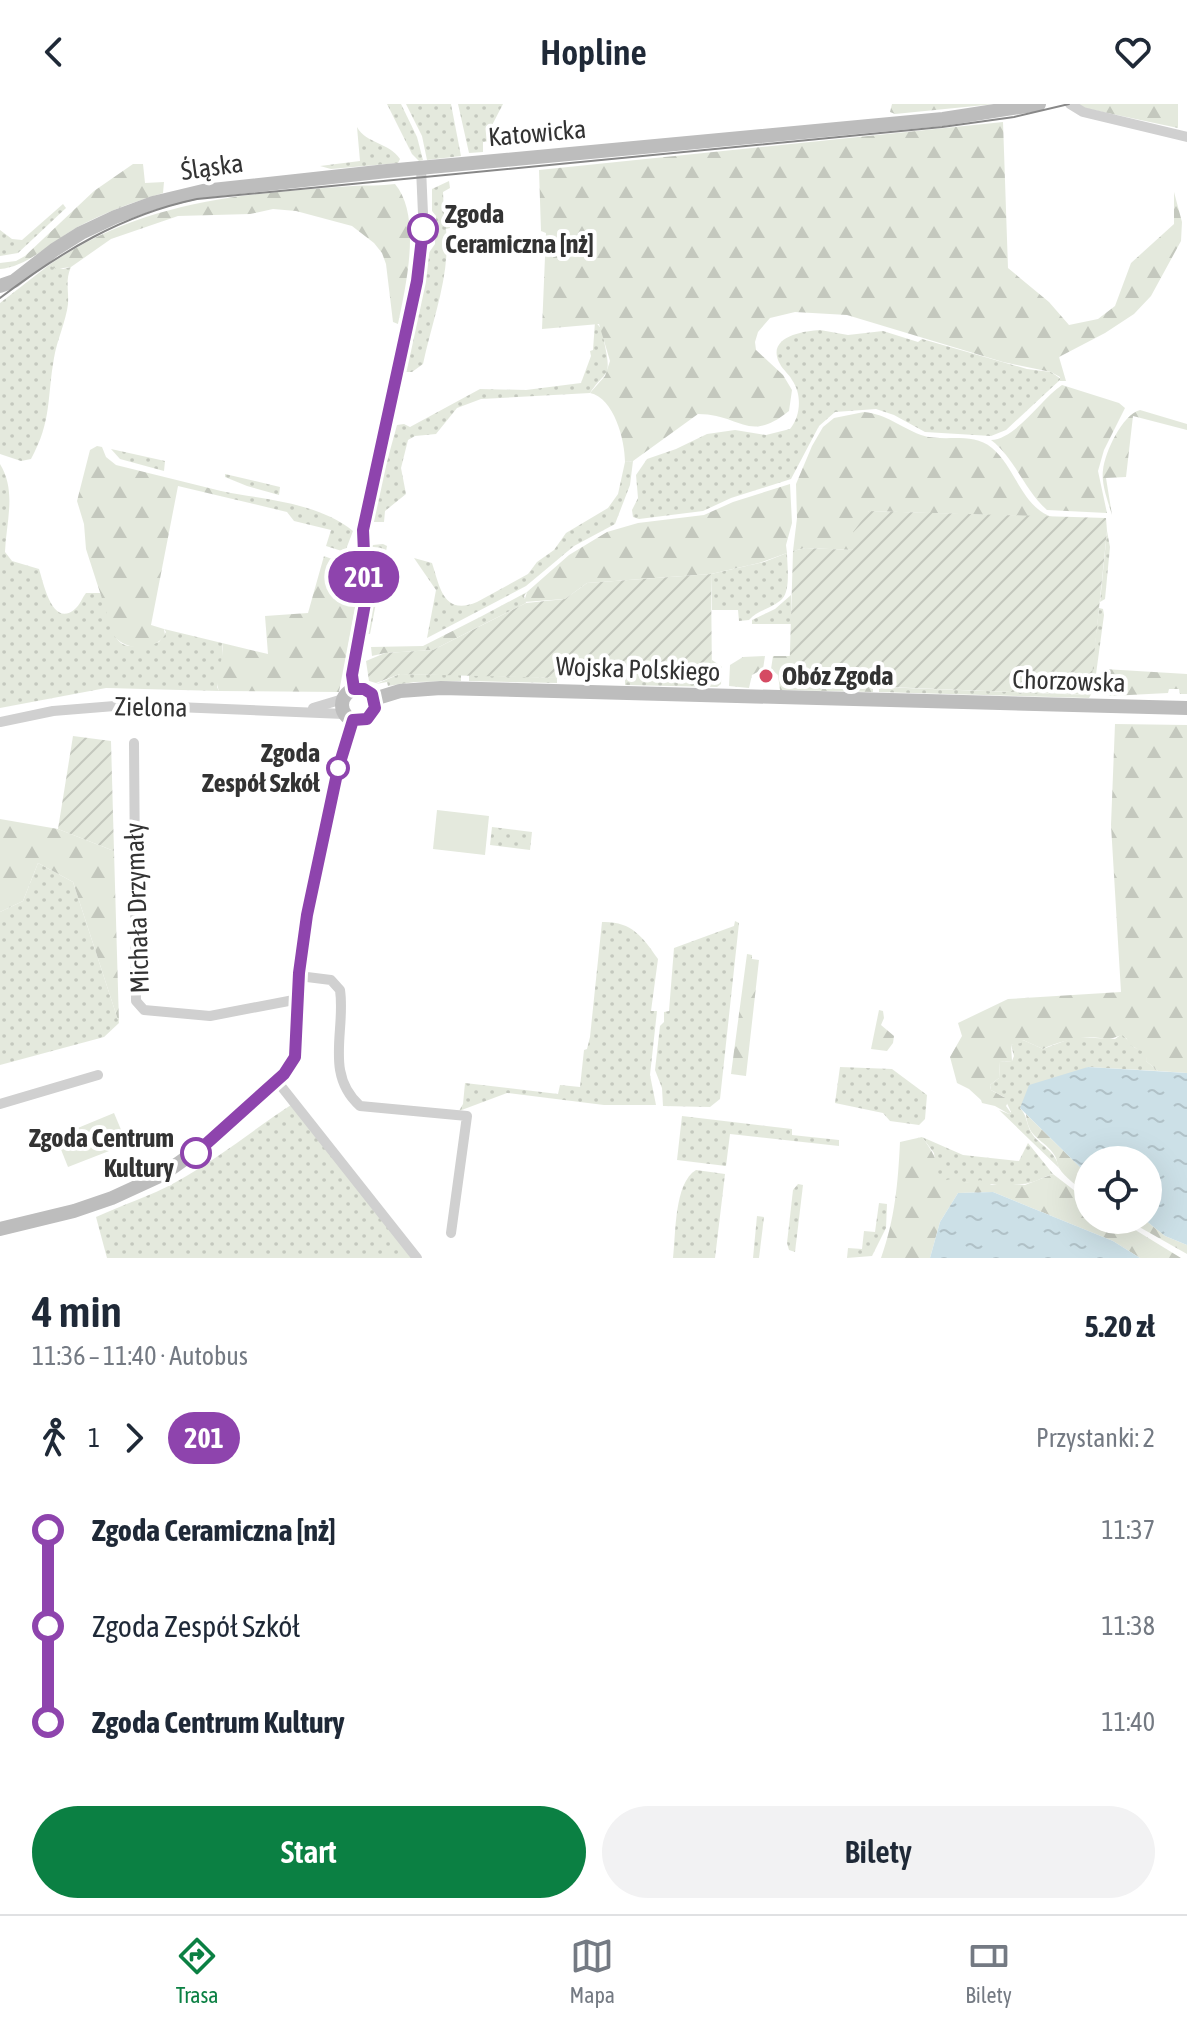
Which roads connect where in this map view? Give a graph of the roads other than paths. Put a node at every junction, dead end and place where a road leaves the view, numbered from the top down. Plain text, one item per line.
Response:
1 (1039, 104) edge
2 (1070, 104) edge
3 (1187, 137) edge
4 (421, 168) junction
5 (27, 270) junction
6 (0, 276) edge
7 (0, 286) edge
8 (374, 699) junction
9 (950, 701) joint
10 (349, 705) junction
11 (1187, 708) edge
12 (0, 722) edge
13 (134, 743) dead end
14 (299, 976) junction
15 (299, 999) junction
16 (98, 1075) dead end
17 (277, 1081) junction
18 (0, 1104) edge
19 (0, 1229) edge
20 (451, 1233) dead end
21 (417, 1258) edge

1 - 4 street, Katowicka
2 - 3 street
4 - 5 street, Śląska
4 - 10 street
5 - 6 street, Śląska
5 - 7 street, Śląska
8 - 9 street, Wojska Polskiego
8 - 10 street
8 - 10 street
9 - 11 street, Chorzowska
10 - 12 street, Zielona
10 - 14 street
13 - 15 street, Michała Drzymały
14 - 15 street
14 - 20 street
15 - 17 street
16 - 18 street
17 - 19 street
17 - 21 street

